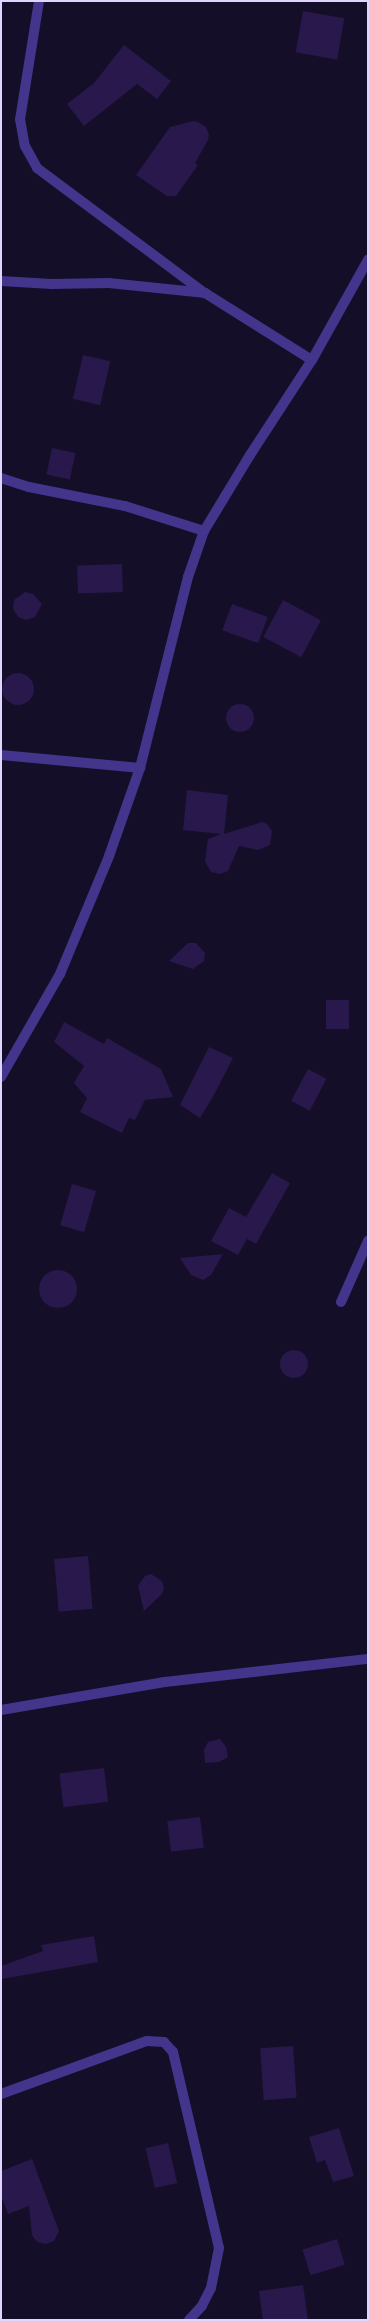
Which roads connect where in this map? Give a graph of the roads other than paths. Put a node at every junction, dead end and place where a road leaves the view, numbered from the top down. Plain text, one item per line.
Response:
1 (39, 1) edge
2 (368, 260) edge
3 (1, 281) edge
4 (205, 293) junction
5 (312, 360) junction
6 (1, 478) edge
7 (204, 531) junction
8 (1, 755) edge
9 (140, 768) junction
10 (1, 1077) edge
11 (368, 1241) edge
12 (342, 1302) dead end
13 (368, 1659) edge
14 (1, 1710) edge
15 (1, 2094) edge
16 (189, 2320) edge

1 - 4 street
2 - 5 street
3 - 4 street
4 - 5 street
5 - 7 street
6 - 7 street
7 - 9 street
8 - 9 street
9 - 10 street
11 - 12 street
13 - 14 street
15 - 16 street

